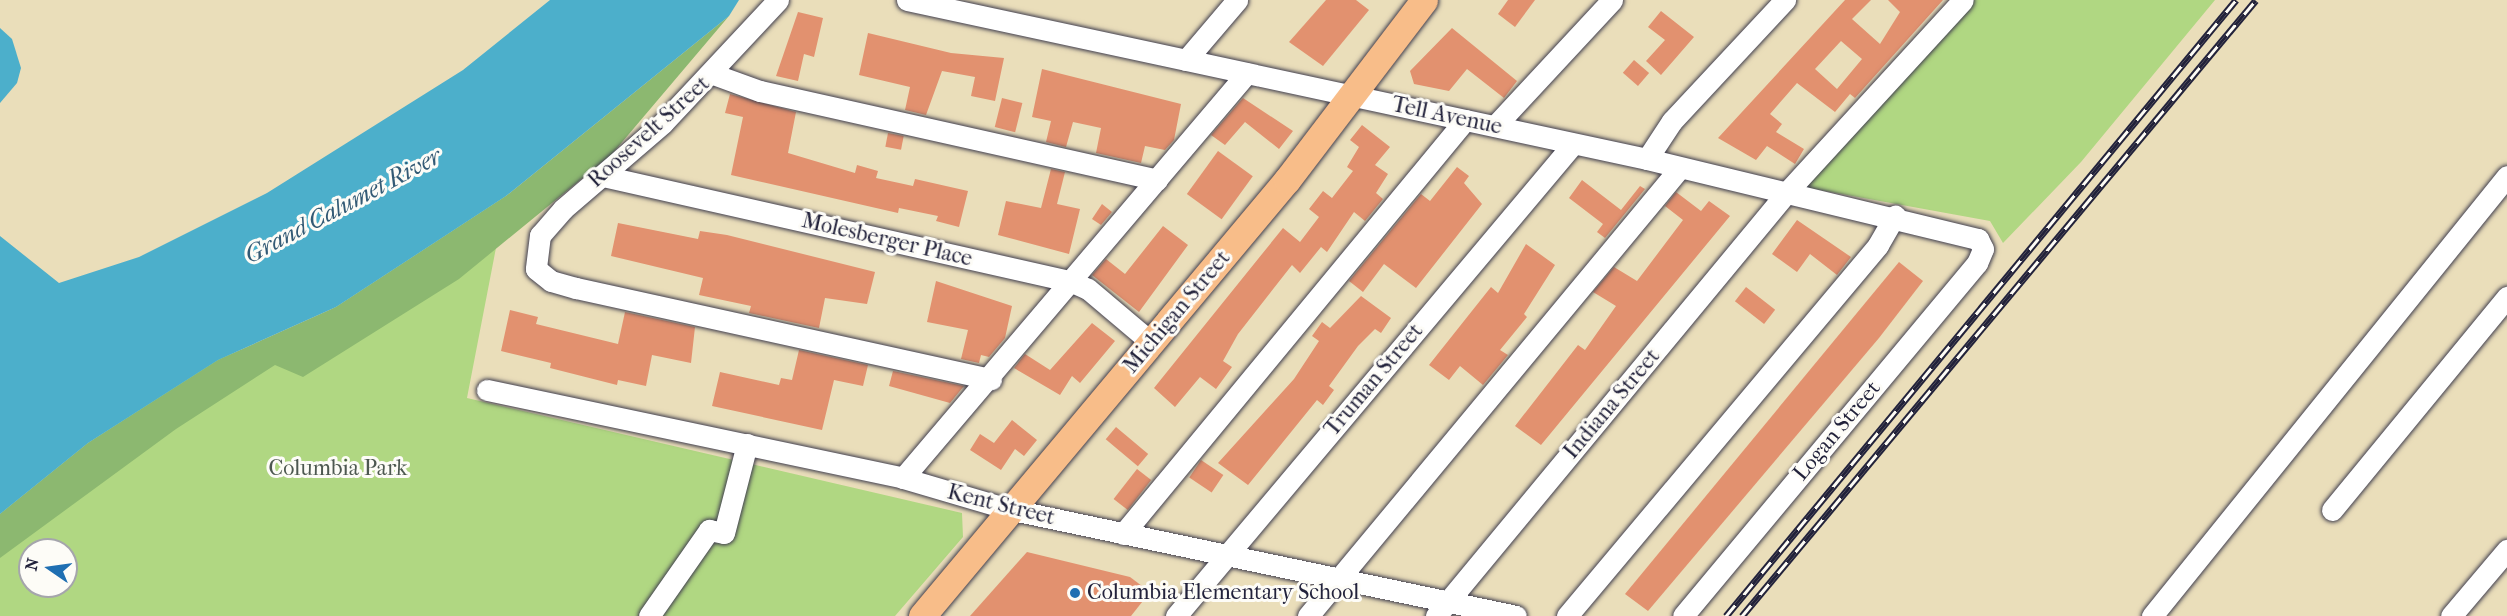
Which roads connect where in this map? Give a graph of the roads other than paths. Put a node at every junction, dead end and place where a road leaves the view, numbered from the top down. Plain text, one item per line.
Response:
1 (778, 0) edge
2 (907, 0) edge
3 (1237, 0) edge
4 (1424, 0) edge
5 (1612, 0) edge
6 (1785, 0) edge
7 (1963, 0) edge
8 (1186, 60) junction
9 (1247, 73) junction
10 (713, 74) junction
11 (1351, 95) junction
12 (1465, 120) junction
13 (1495, 126) junction
14 (1573, 144) junction
15 (1647, 159) junction
16 (1679, 169) junction
17 (603, 176) junction
18 (2507, 176) edge
19 (1158, 180) junction
20 (1787, 192) junction
21 (1895, 216) junction
22 (1983, 243) joint
23 (1072, 282) junction
24 (2507, 297) edge
25 (1152, 343) junction
26 (991, 379) junction
27 (487, 390) dead end
28 (747, 444) junction
29 (903, 478) junction
30 (1008, 509) junction
31 (2332, 510) dead end
32 (1124, 534) junction
33 (2507, 550) edge
34 (1225, 557) junction
35 (1340, 579) junction
36 (1442, 610) edge
37 (649, 616) edge
38 (922, 616) edge
39 (1176, 616) edge
40 (1308, 616) edge
41 (1516, 616) edge
42 (1567, 616) edge
43 (1683, 616) edge
44 (2152, 616) edge
45 (2451, 616) edge

1 - 10 street, Roosevelt Street
2 - 8 street, Tell Avenue
3 - 8 street
4 - 11 main road, Michigan Street
5 - 13 street
6 - 15 street
7 - 20 street, Indiana Street
8 - 9 street, Tell Avenue
9 - 11 street, Tell Avenue
9 - 19 street
10 - 17 street, Roosevelt Street
10 - 19 street
11 - 12 street, Tell Avenue
11 - 25 main road, Michigan Street
12 - 13 street, Tell Avenue
12 - 32 street
13 - 14 street, Tell Avenue
14 - 15 street, Tell Avenue
14 - 34 street, Truman Street
15 - 16 street, Tell Avenue
16 - 20 street, Tell Avenue
16 - 35 street
17 - 23 street, Molesberger Place
17 - 26 street, Roosevelt Street
18 - 44 street
19 - 23 street
20 - 21 street, Tell Avenue
20 - 36 street, Indiana Street
21 - 22 street, Tell Avenue
21 - 42 street
22 - 43 street, Logan Street
23 - 25 street, Molesberger Place
23 - 26 street
24 - 31 street
25 - 30 main road, Michigan Street
26 - 29 street
27 - 28 street, Kent Street
28 - 29 street, Kent Street
28 - 37 street
29 - 30 street, Kent Street
30 - 32 street, Kent Street
30 - 38 main road, Michigan Street
32 - 34 street, Kent Street
33 - 45 street
34 - 35 street, Kent Street
34 - 39 street, Truman Street
35 - 36 street, Kent Street
35 - 40 street
36 - 41 street, Kent Street

